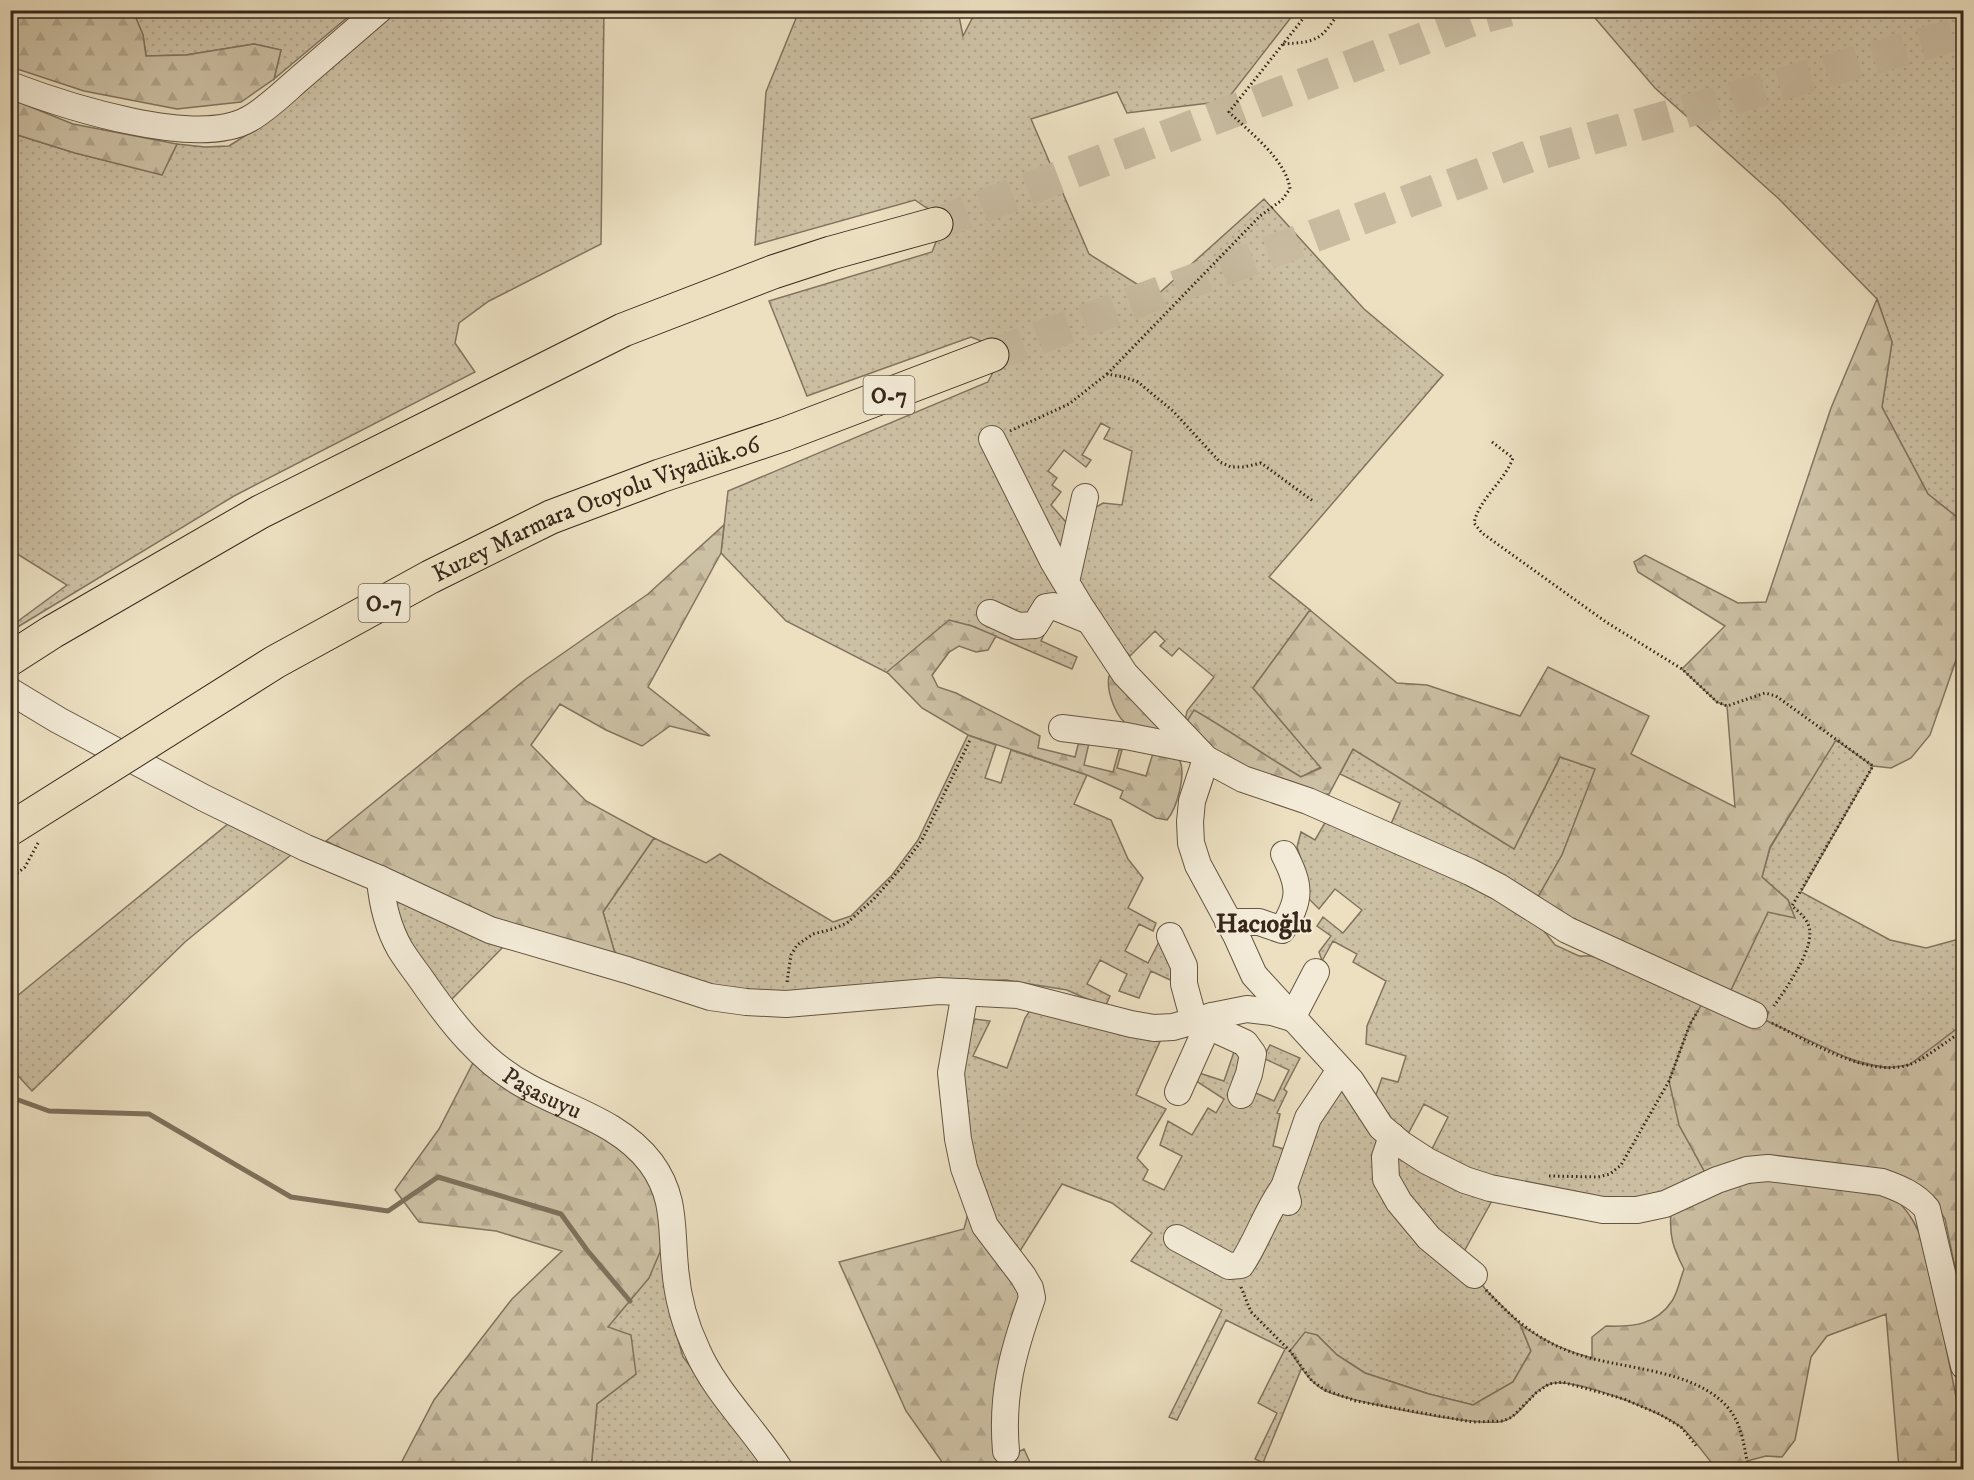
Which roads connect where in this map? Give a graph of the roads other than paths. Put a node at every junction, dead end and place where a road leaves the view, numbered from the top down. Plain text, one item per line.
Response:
1 (379, 10) edge
2 (10, 85) edge
3 (936, 224) tunnel mouth
4 (992, 355) tunnel mouth
5 (992, 439) road end
6 (1085, 497) dead end
7 (1066, 582) junction
8 (990, 613) dead end
9 (1090, 621) junction
10 (10, 659) edge
11 (10, 691) edge
12 (1062, 728) dead end
13 (1201, 754) junction
14 (10, 830) edge
15 (1284, 854) dead end
16 (380, 879) junction
17 (1228, 922) junction
18 (1170, 936) dead end
19 (1316, 972) dead end
20 (965, 992) junction
21 (1760, 1017) road end
22 (1292, 1018) junction
23 (1205, 1021) junction
24 (1340, 1070) junction
25 (1178, 1092) dead end
26 (1241, 1095) dead end
27 (1392, 1136) junction
28 (1177, 1238) dead end
29 (1474, 1275) road end
30 (1964, 1366) edge
31 (1006, 1451) dead end
32 (780, 1470) edge

1 - 2 street
3 - 10 highway
4 - 14 highway, Kuzey Marmara Otoyolu Viyadük.06 / O-7, bridge
5 - 7 street
6 - 7 street
7 - 9 street
8 - 9 street
9 - 13 street
11 - 16 street
12 - 13 street
13 - 17 street
13 - 21 street
15 - 17 street
16 - 20 street
16 - 32 street, Paşasuyu
17 - 22 street
18 - 23 street
19 - 22 street
20 - 23 street
20 - 31 street
22 - 23 street
22 - 24 street
23 - 25 street
23 - 26 street
24 - 27 street
24 - 28 street
27 - 29 street
27 - 30 street

